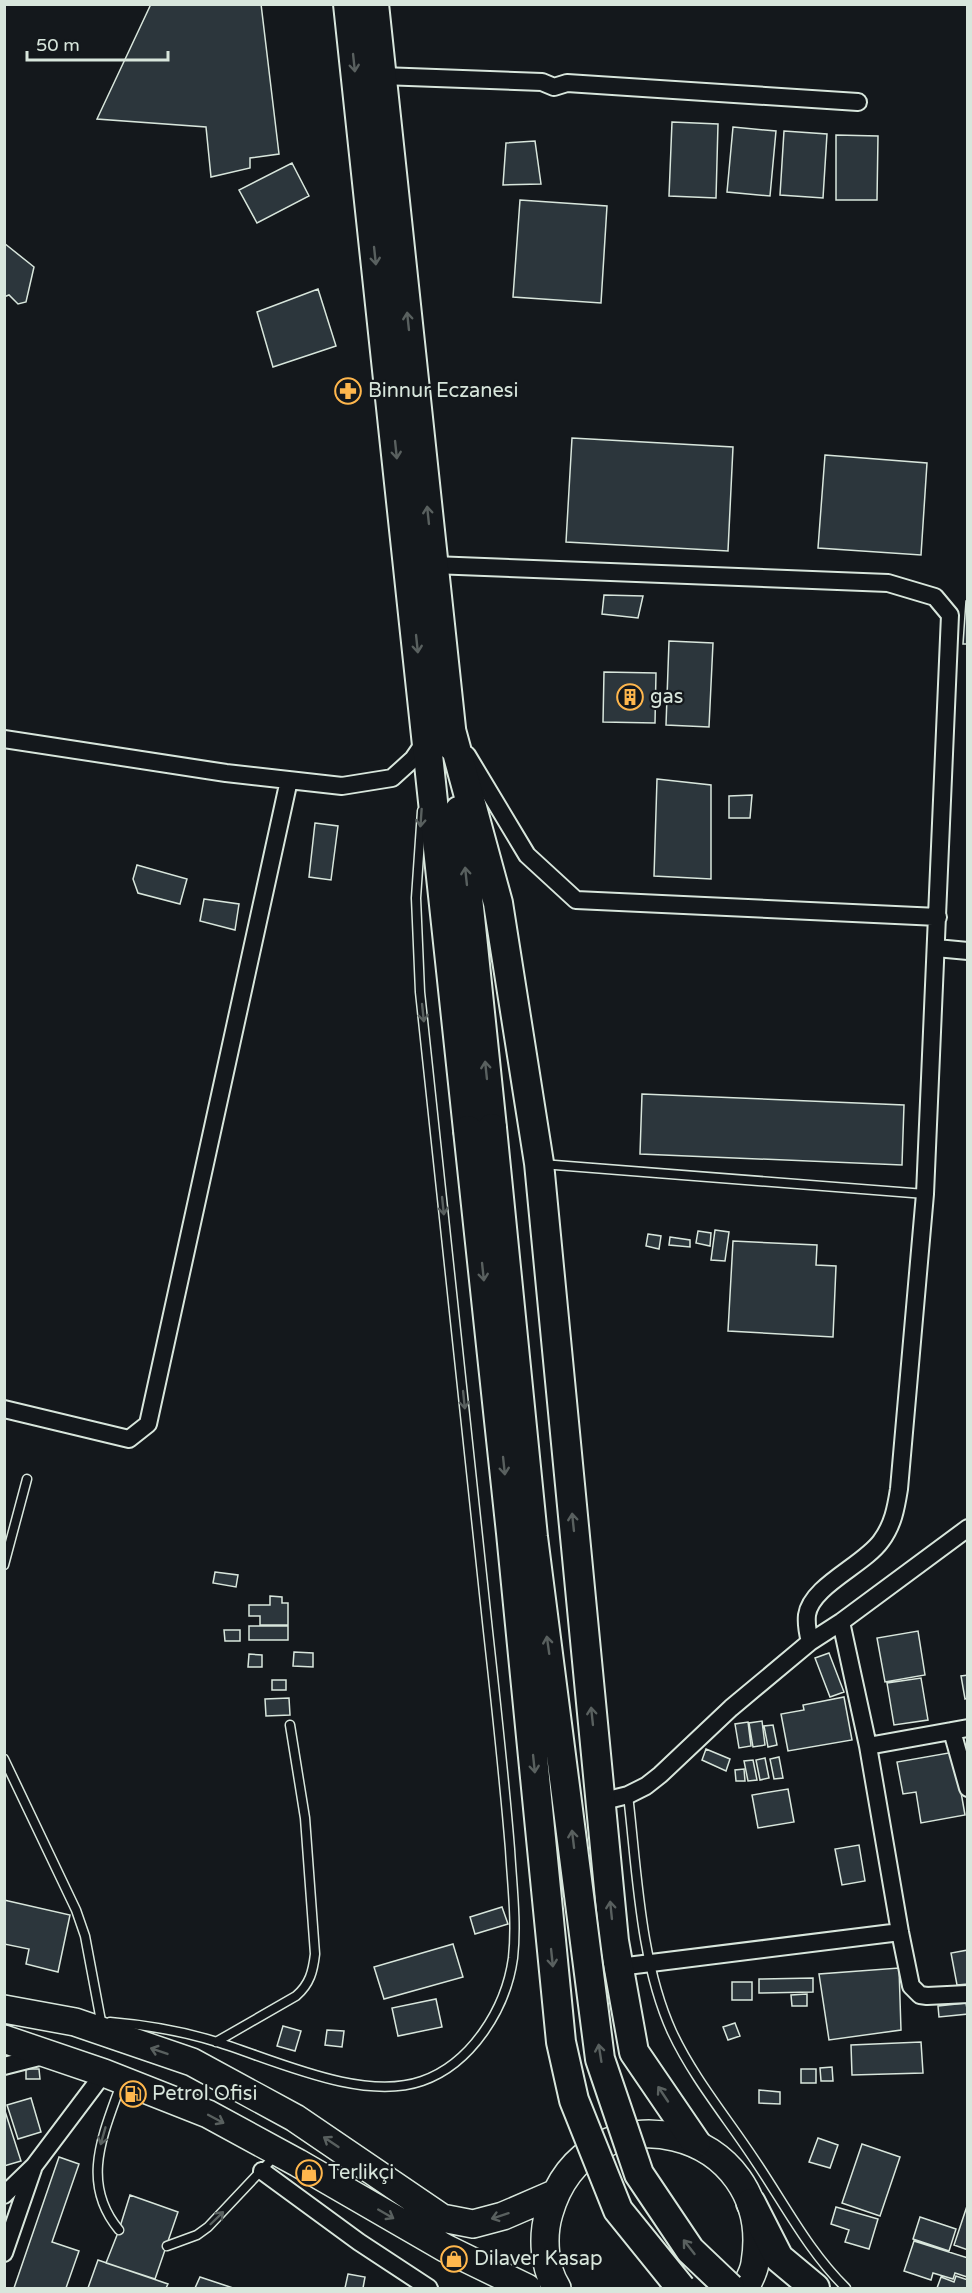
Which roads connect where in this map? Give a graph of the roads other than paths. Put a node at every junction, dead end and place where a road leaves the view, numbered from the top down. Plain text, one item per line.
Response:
1 (348, 4) edge
2 (374, 4) edge
3 (382, 76) junction
4 (858, 102) dead end
5 (434, 565) junction
6 (439, 734) junction
7 (4, 739) edge
8 (289, 780) junction
9 (938, 917) junction
10 (936, 948) junction
11 (968, 951) edge
12 (480, 1129) junction
13 (539, 1163) junction
14 (925, 1194) junction
15 (4, 1409) edge
16 (27, 1479) dead end
17 (968, 1528) edge
18 (4, 1564) edge
19 (841, 1622) junction
20 (810, 1642) junction
21 (290, 1725) dead end
22 (960, 1729) edge
23 (868, 1746) junction
24 (4, 1759) edge
25 (968, 1788) edge
26 (628, 1795) junction
27 (600, 1802) junction
28 (900, 1932) junction
29 (649, 1963) junction
30 (619, 1967) junction
31 (968, 1995) edge
32 (4, 2010) edge
33 (88, 2022) junction
34 (4, 2039) edge
35 (216, 2042) junction
36 (50, 2054) junction
37 (4, 2066) edge
38 (113, 2077) junction
39 (696, 2143) junction
40 (270, 2161) junction
41 (34, 2166) junction
42 (554, 2194) junction
43 (4, 2195) edge
44 (751, 2203) junction
45 (119, 2230) dead end
46 (167, 2246) dead end
47 (4, 2253) edge
48 (429, 2289) edge
49 (527, 2289) edge
50 (557, 2289) edge
51 (681, 2289) edge
52 (730, 2289) edge
53 (745, 2289) edge
54 (815, 2289) edge
55 (846, 2289) edge

1 -> 6 highway
2 - 3 highway
3 - 4 street
5 -> 3 highway
5 - 6 highway
5 - 9 street
6 - 8 street
6 - 9 street
6 - 12 highway
6 - 13 highway
6 -> 35 lane
7 - 8 street
8 - 15 street
9 - 10 street
10 - 11 street
10 - 14 street
12 -> 51 highway, bridge
52 -> 12 highway, bridge
13 - 14 lane
27 -> 13 highway
14 - 20 street
16 - 18 lane
17 - 19 street
19 - 20 street
19 - 23 street
20 - 26 street
21 - 35 lane
22 - 23 street
22 - 25 street
23 - 28 street
24 - 33 lane
26 - 27 street
26 - 29 lane
30 -> 27 highway
28 - 29 street
28 - 31 street
29 - 30 street
29 - 55 lane
39 -> 30 highway
32 - 33 main road
33 - 35 lane
42 -> 33 main road
34 - 36 main road
36 - 37 street
36 - 38 main road
38 -> 40 main road
38 - 41 street
38 -> 45 lane
39 - 42 main road
39 - 44 main road
46 -> 40 lane
40 - 48 street
40 -> 49 main road
41 - 43 street
41 - 47 street
42 - 50 main road
44 - 53 main road
44 - 54 highway

